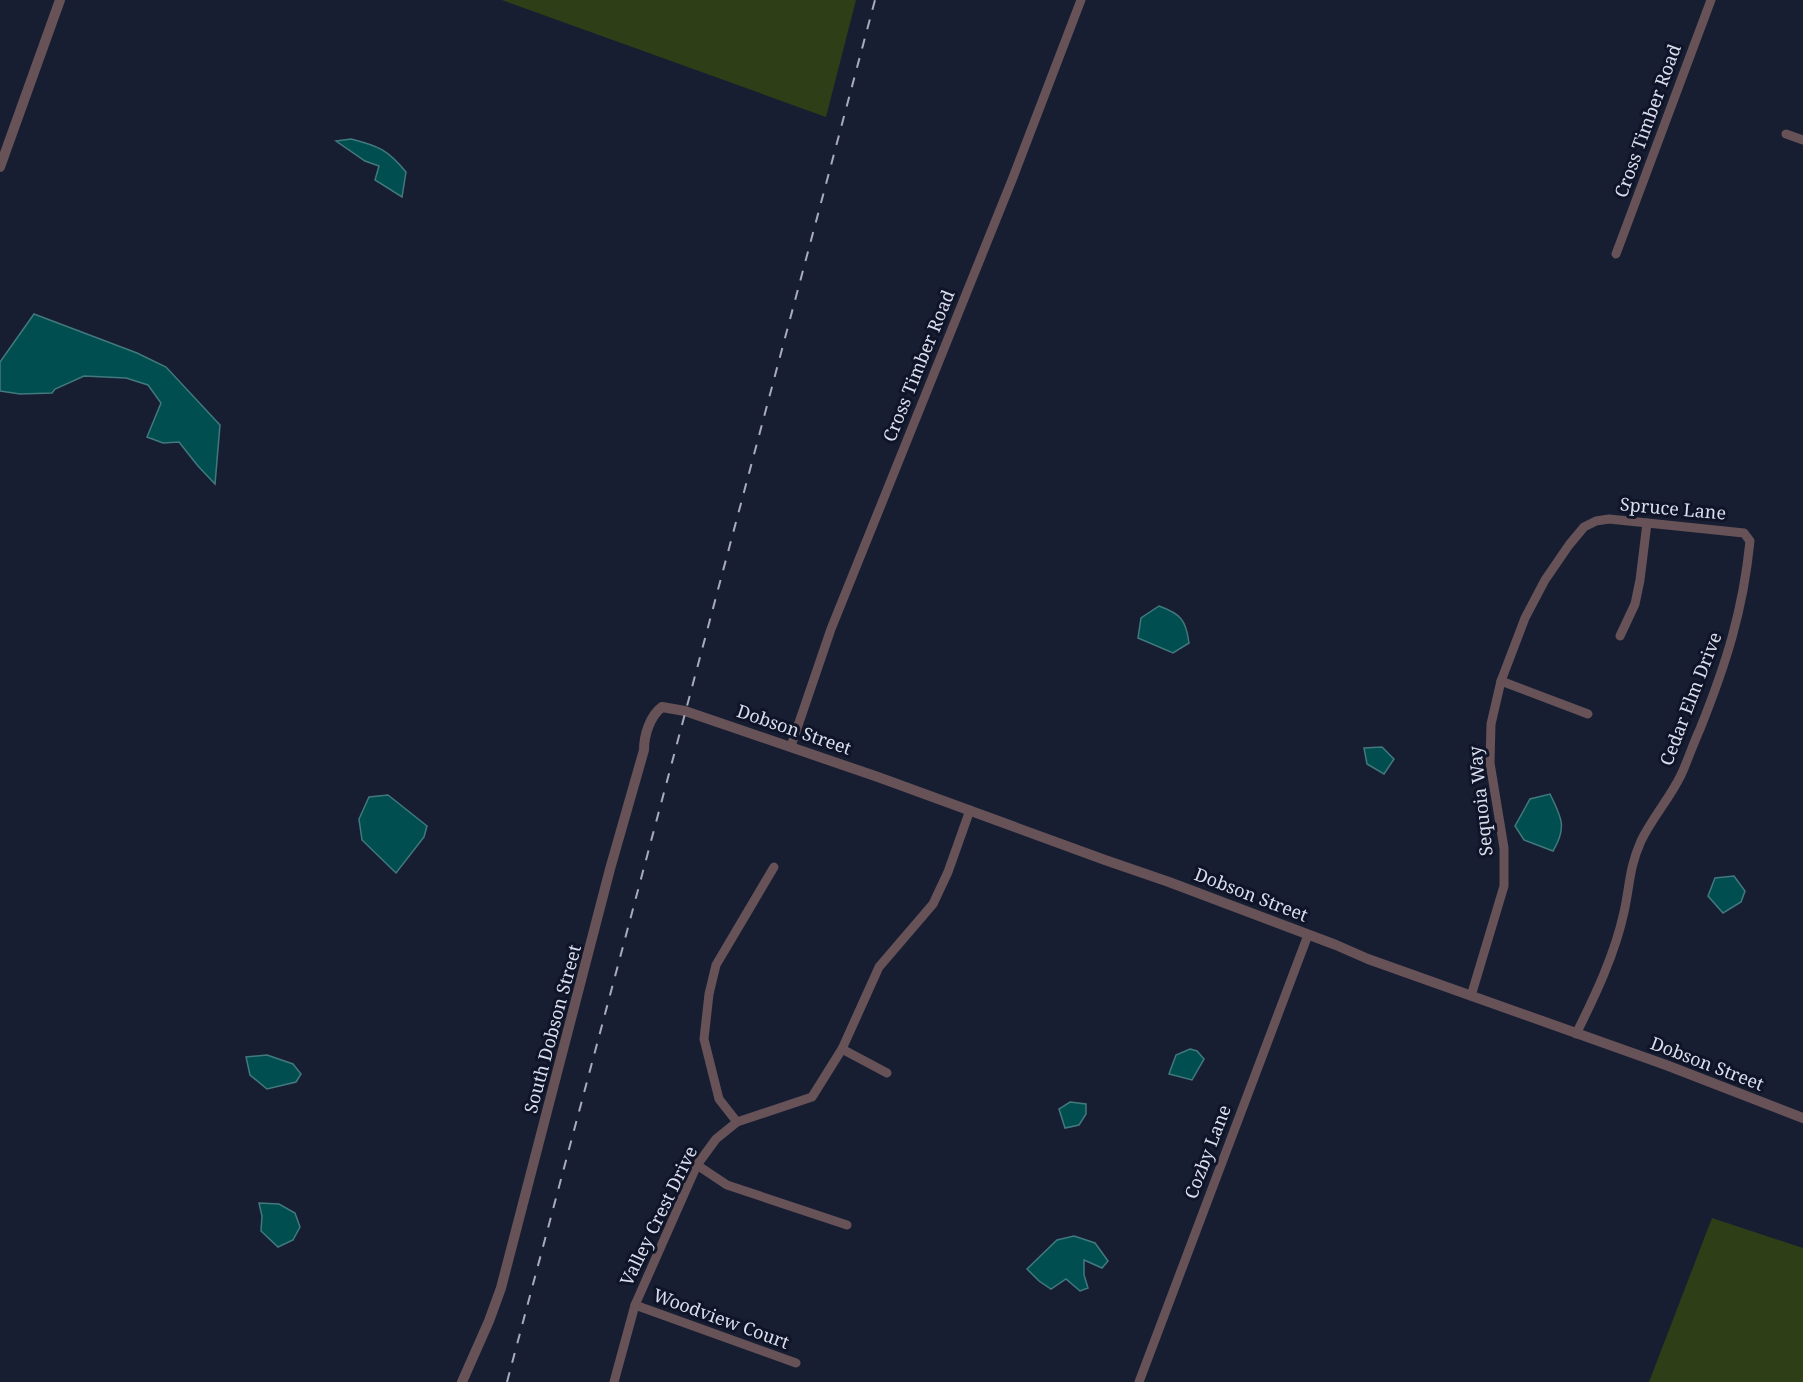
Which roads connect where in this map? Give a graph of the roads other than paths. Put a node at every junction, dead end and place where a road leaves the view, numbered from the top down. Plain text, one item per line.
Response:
1 (60, 0) edge
2 (1081, 0) edge
3 (1711, 0) edge
4 (1786, 134) dead end
5 (1803, 140) edge
6 (0, 167) edge
7 (1616, 254) dead end
8 (1596, 521) joint
9 (1647, 523) junction
10 (1747, 535) joint
11 (1620, 636) dead end
12 (1501, 681) junction
13 (686, 711) joint
14 (1588, 714) dead end
15 (790, 746) junction
16 (970, 810) junction
17 (774, 867) dead end
18 (1308, 934) junction
19 (1472, 996) junction
20 (1576, 1034) junction
21 (842, 1049) junction
22 (887, 1073) dead end
23 (1803, 1118) edge
24 (737, 1122) junction
25 (698, 1165) junction
26 (847, 1225) dead end
27 (635, 1305) junction
28 (796, 1363) dead end
29 (462, 1382) edge
30 (614, 1382) edge
31 (1139, 1382) edge

1 - 6 street
2 - 15 street, Cross Timber Road
3 - 7 street, Cross Timber Road
4 - 5 street
8 - 9 street, Spruce Lane
8 - 12 street, Sequoia Way
9 - 10 street, Spruce Lane
9 - 11 street
10 - 20 street, Cedar Elm Drive
12 - 14 street
12 - 19 street, Sequoia Way
13 - 15 street, Dobson Street
13 - 29 street, South Dobson Street
15 - 16 street, Dobson Street
16 - 18 street, Dobson Street
16 - 21 street, Valley Crest Drive
17 - 24 street
18 - 19 street, Dobson Street
18 - 31 street, Cozby Lane
19 - 20 street, Dobson Street
20 - 23 street, Dobson Street
21 - 22 street
21 - 24 street, Valley Crest Drive
24 - 25 street, Valley Crest Drive
25 - 26 street
25 - 27 street, Valley Crest Drive
27 - 28 street, Woodview Court
27 - 30 street, Valley Crest Drive

